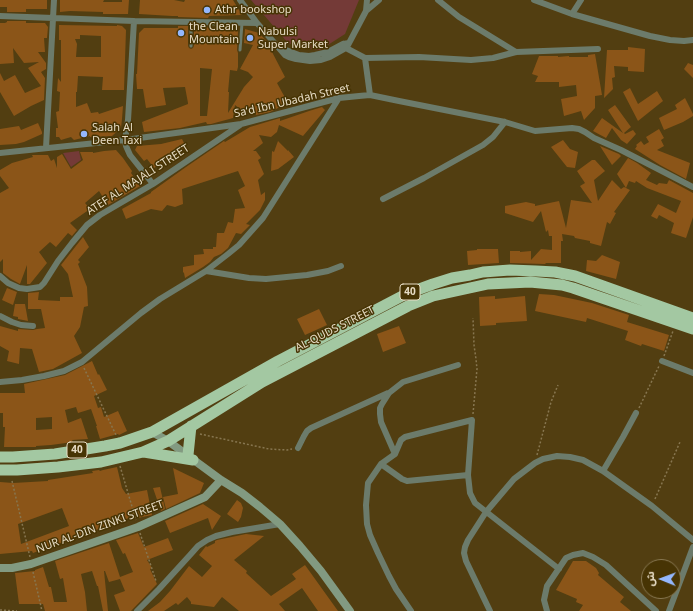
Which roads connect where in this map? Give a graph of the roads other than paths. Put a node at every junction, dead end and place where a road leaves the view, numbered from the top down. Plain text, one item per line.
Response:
1 (54, 0) edge
2 (240, 0) edge
3 (366, 0) edge
4 (378, 0) edge
5 (438, 0) edge
6 (534, 0) edge
7 (581, 0) edge
8 (366, 11) junction
9 (572, 14) junction
10 (0, 16) edge
11 (53, 18) junction
12 (134, 21) junction
13 (191, 22) junction
14 (242, 23) junction
15 (257, 23) junction
16 (693, 40) edge
17 (346, 45) junction
18 (191, 46) dead end
19 (598, 49) dead end
20 (240, 50) dead end
21 (516, 52) junction
22 (365, 58) junction
23 (370, 96) junction
24 (339, 98) junction
25 (505, 122) junction
26 (241, 124) junction
27 (125, 140) junction
28 (46, 148) junction
29 (0, 153) edge
30 (152, 184) junction
31 (693, 187) edge
32 (383, 199) dead end
33 (341, 266) dead end
34 (206, 271) junction
35 (0, 276) edge
36 (0, 316) edge
37 (693, 318) edge
38 (33, 326) dead end
39 (693, 329) edge
40 (662, 361) road end
41 (458, 365) dead end
42 (693, 373) edge
43 (0, 382) edge
44 (389, 392) junction
45 (636, 413) road end
46 (191, 429) junction
47 (152, 432) junction
48 (168, 441) junction
49 (298, 448) road end
50 (143, 452) junction
51 (395, 454) junction
52 (0, 457) edge
53 (191, 457) junction
54 (381, 464) junction
55 (0, 470) edge
56 (603, 471) junction
57 (468, 475) junction
58 (221, 480) junction
59 (486, 512) junction
60 (280, 524) junction
61 (693, 540) edge
62 (693, 546) edge
63 (0, 568) edge
64 (559, 569) junction
65 (136, 611) edge
66 (350, 611) edge
67 (411, 611) edge
68 (490, 611) edge
69 (547, 611) edge
70 (656, 611) edge
71 (669, 611) edge

1 - 11 street
2 - 15 street
3 - 8 street
4 - 8 street
5 - 21 street
6 - 9 street
7 - 9 street
8 - 17 street
9 - 16 street
10 - 11 street
11 - 12 street
11 - 28 street
12 - 13 street
12 - 27 street
13 - 14 street
13 - 18 lane
14 - 15 street
14 - 20 lane
15 - 17 street
17 - 22 street
19 - 21 street
21 - 22 street
22 - 23 street
23 - 24 street, Saʻd Ibn Ubadah Street
23 - 25 street, Saʻd Ibn Ubadah Street
24 - 26 street, Saʻd Ibn Ubadah Street
24 - 34 street
25 - 31 street, Saʻd Ibn Ubadah Street
25 - 32 street
26 - 27 street, Saʻd Ibn Ubadah Street
26 - 30 street, ATEF AL MAJALI STREET
27 - 28 street, Saʻd Ibn Ubadah Street
27 - 30 street
28 - 29 street, Saʻd Ibn Ubadah Street
30 - 35 street, ATEF AL MAJALI STREET
33 - 34 street
34 - 43 street
36 - 38 street
37 - 47 highway, AL-QUDS STREET / 40
39 - 46 highway, AL-QUDS STREET / 40
40 - 42 street
41 - 44 street
44 - 49 street
44 - 51 street
45 - 56 street
46 - 48 highway, AL-QUDS STREET / 40
46 - 53 highway
47 - 48 street
47 - 52 highway, AL-QUDS STREET / 40
48 - 50 highway, AL-QUDS STREET / 40
48 - 53 street
50 - 53 highway
50 - 55 highway, AL-QUDS STREET / 40
51 - 54 street
51 - 57 street
53 - 58 street
54 - 57 street
54 - 67 street
56 - 59 street
56 - 61 street
57 - 59 street
58 - 60 street
58 - 63 street, NUR AL-DIN ZINKI STREET
59 - 64 street
59 - 68 street
60 - 65 street
60 - 66 street
62 - 71 street
64 - 69 street
64 - 70 street

